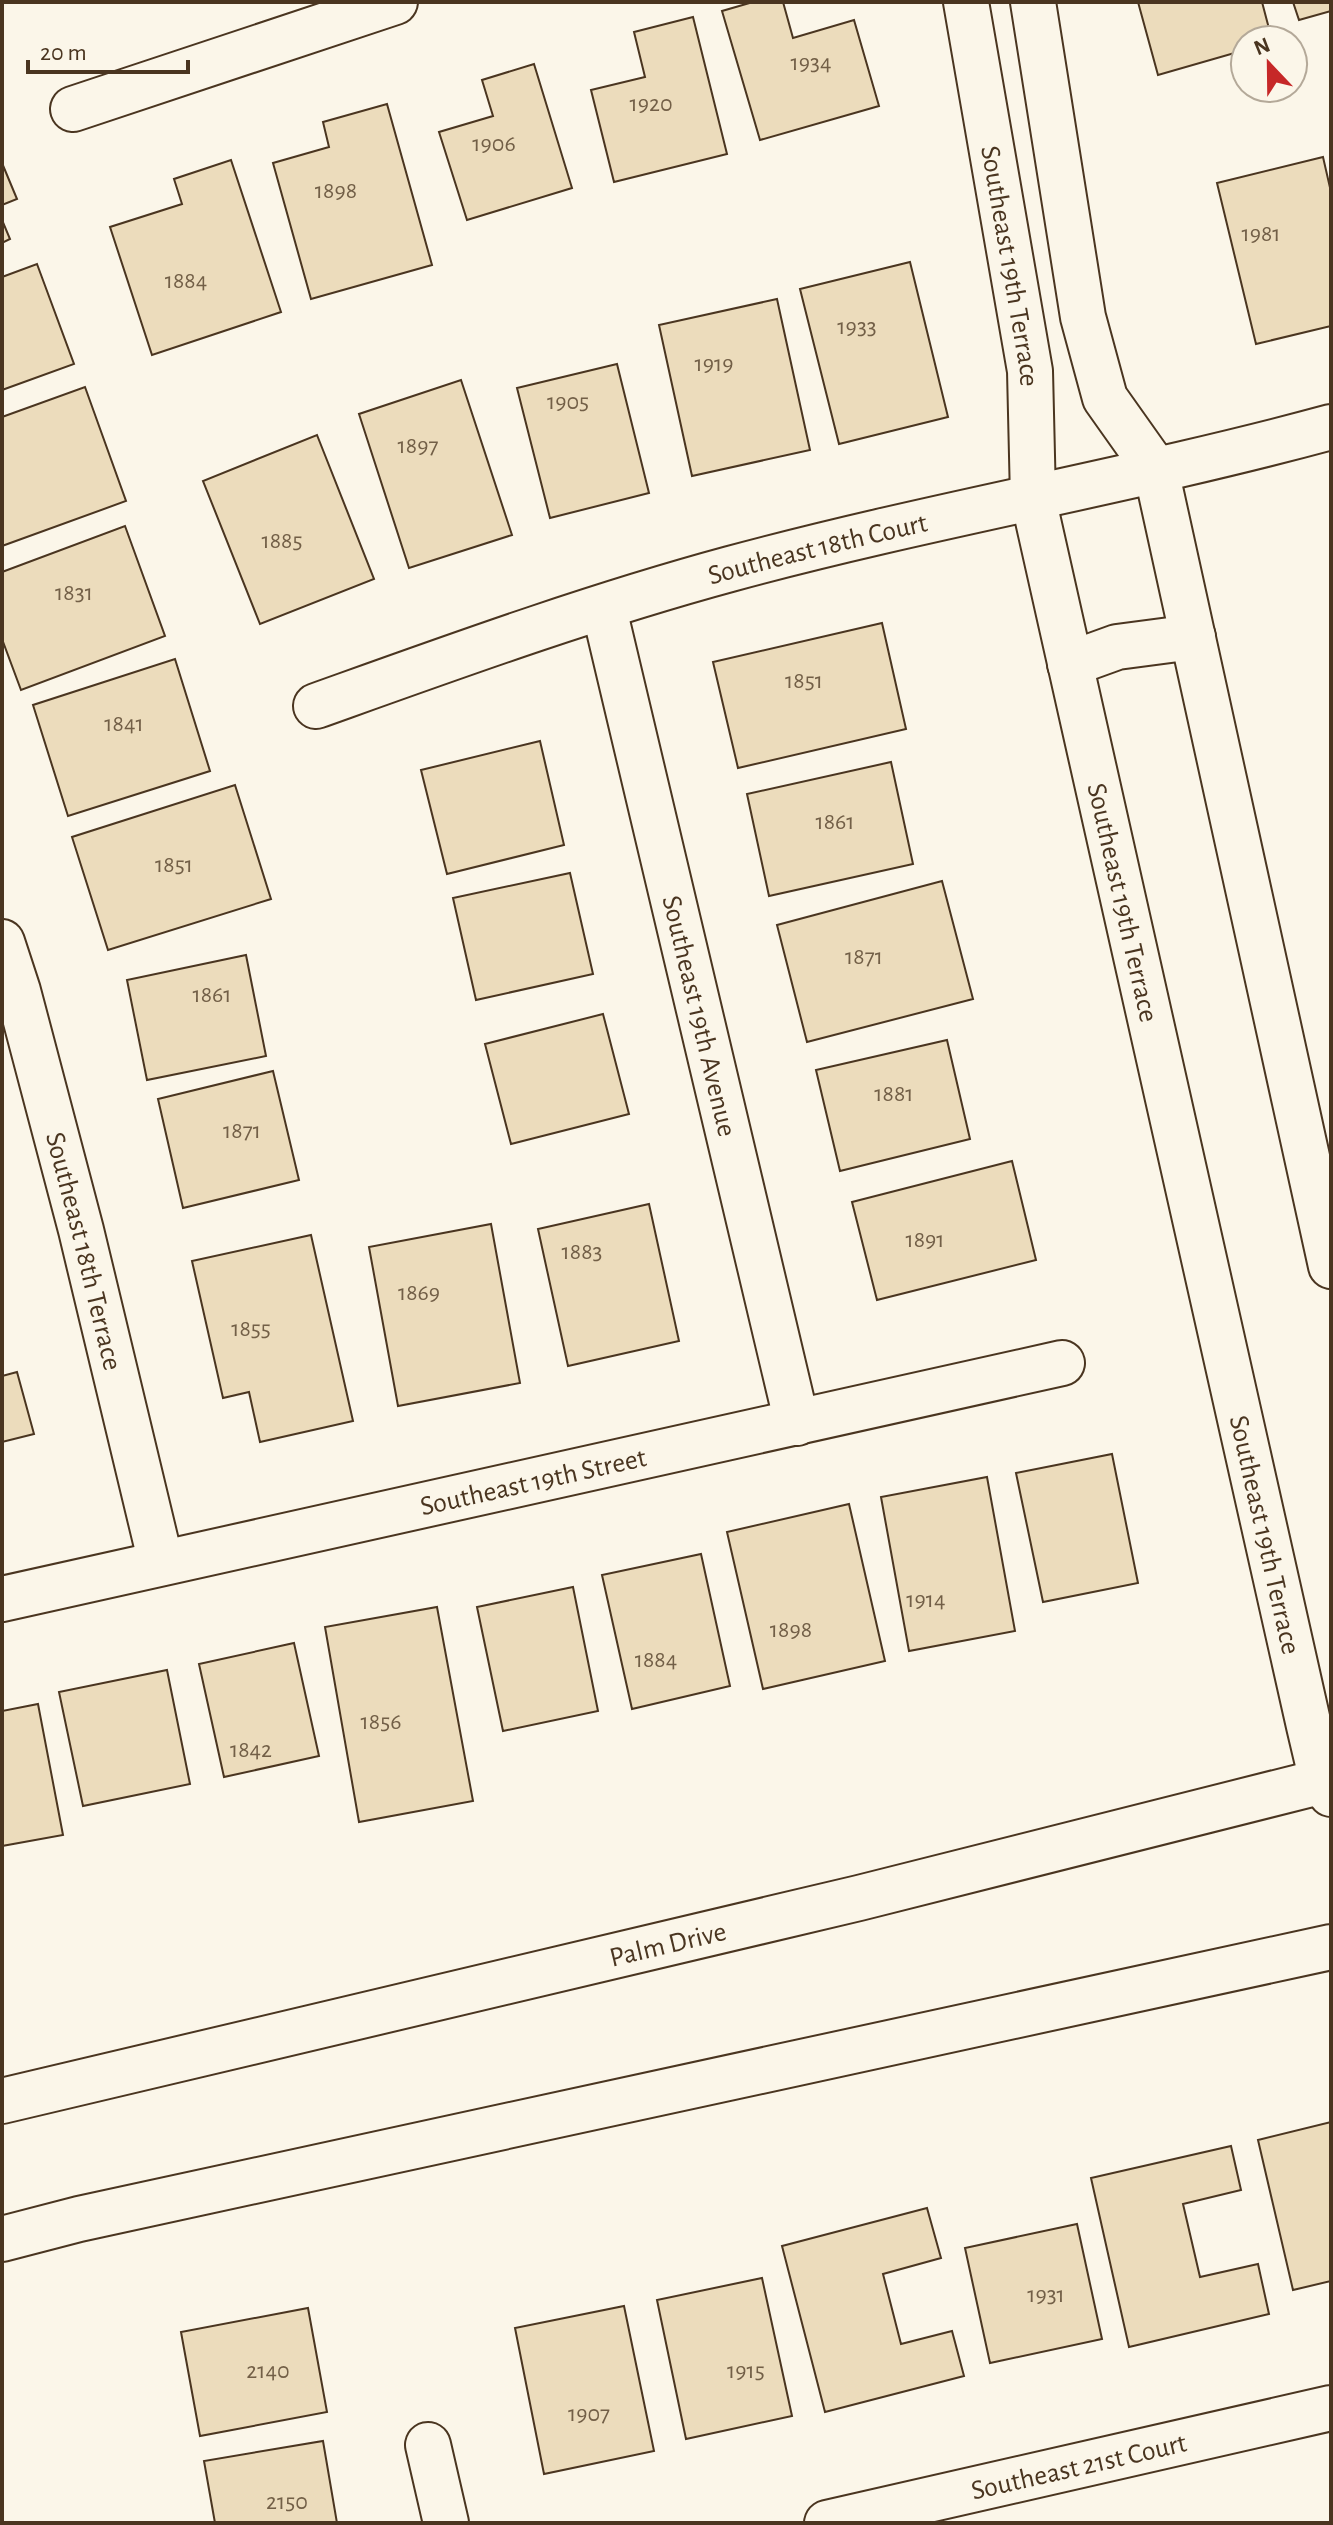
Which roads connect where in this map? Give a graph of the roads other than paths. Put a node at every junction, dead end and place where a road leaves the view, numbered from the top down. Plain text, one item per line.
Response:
1 (395, 2) edge
2 (966, 2) edge
3 (1033, 2) edge
4 (343, 10) edge
5 (73, 109) dead end
6 (1331, 427) edge
7 (1156, 470) junction
8 (1033, 498) junction
9 (604, 609) junction
10 (1193, 637) junction
11 (1070, 664) junction
12 (316, 706) dead end
13 (2, 942) edge
14 (1331, 1266) edge
15 (1062, 1363) dead end
16 (797, 1423) junction
17 (161, 1563) junction
18 (2, 1599) edge
19 (1328, 1785) edge
20 (1331, 1947) edge
21 (2, 2101) edge
22 (2, 2239) edge
23 (1331, 2408) edge
24 (428, 2445) dead end
25 (446, 2523) edge
26 (827, 2523) edge

1 - 4 street
2 - 8 street, Southeast 19th Terrace
3 - 7 street
4 - 5 street
6 - 7 street, Southeast 18th Court
7 - 8 street, Southeast 18th Court
7 - 10 street
8 - 9 street, Southeast 18th Court
8 - 11 street, Southeast 19th Terrace
9 - 12 street, Southeast 18th Court
9 - 16 street, Southeast 19th Avenue
10 - 11 street
10 - 14 street
11 - 19 street, Southeast 19th Terrace
13 - 17 street, Southeast 18th Terrace
15 - 16 street, Southeast 19th Street
16 - 17 street, Southeast 19th Street
17 - 18 street, Southeast 19th Street
19 - 21 street, Palm Drive
20 - 22 street
23 - 26 street, Southeast 21st Court
24 - 25 street

